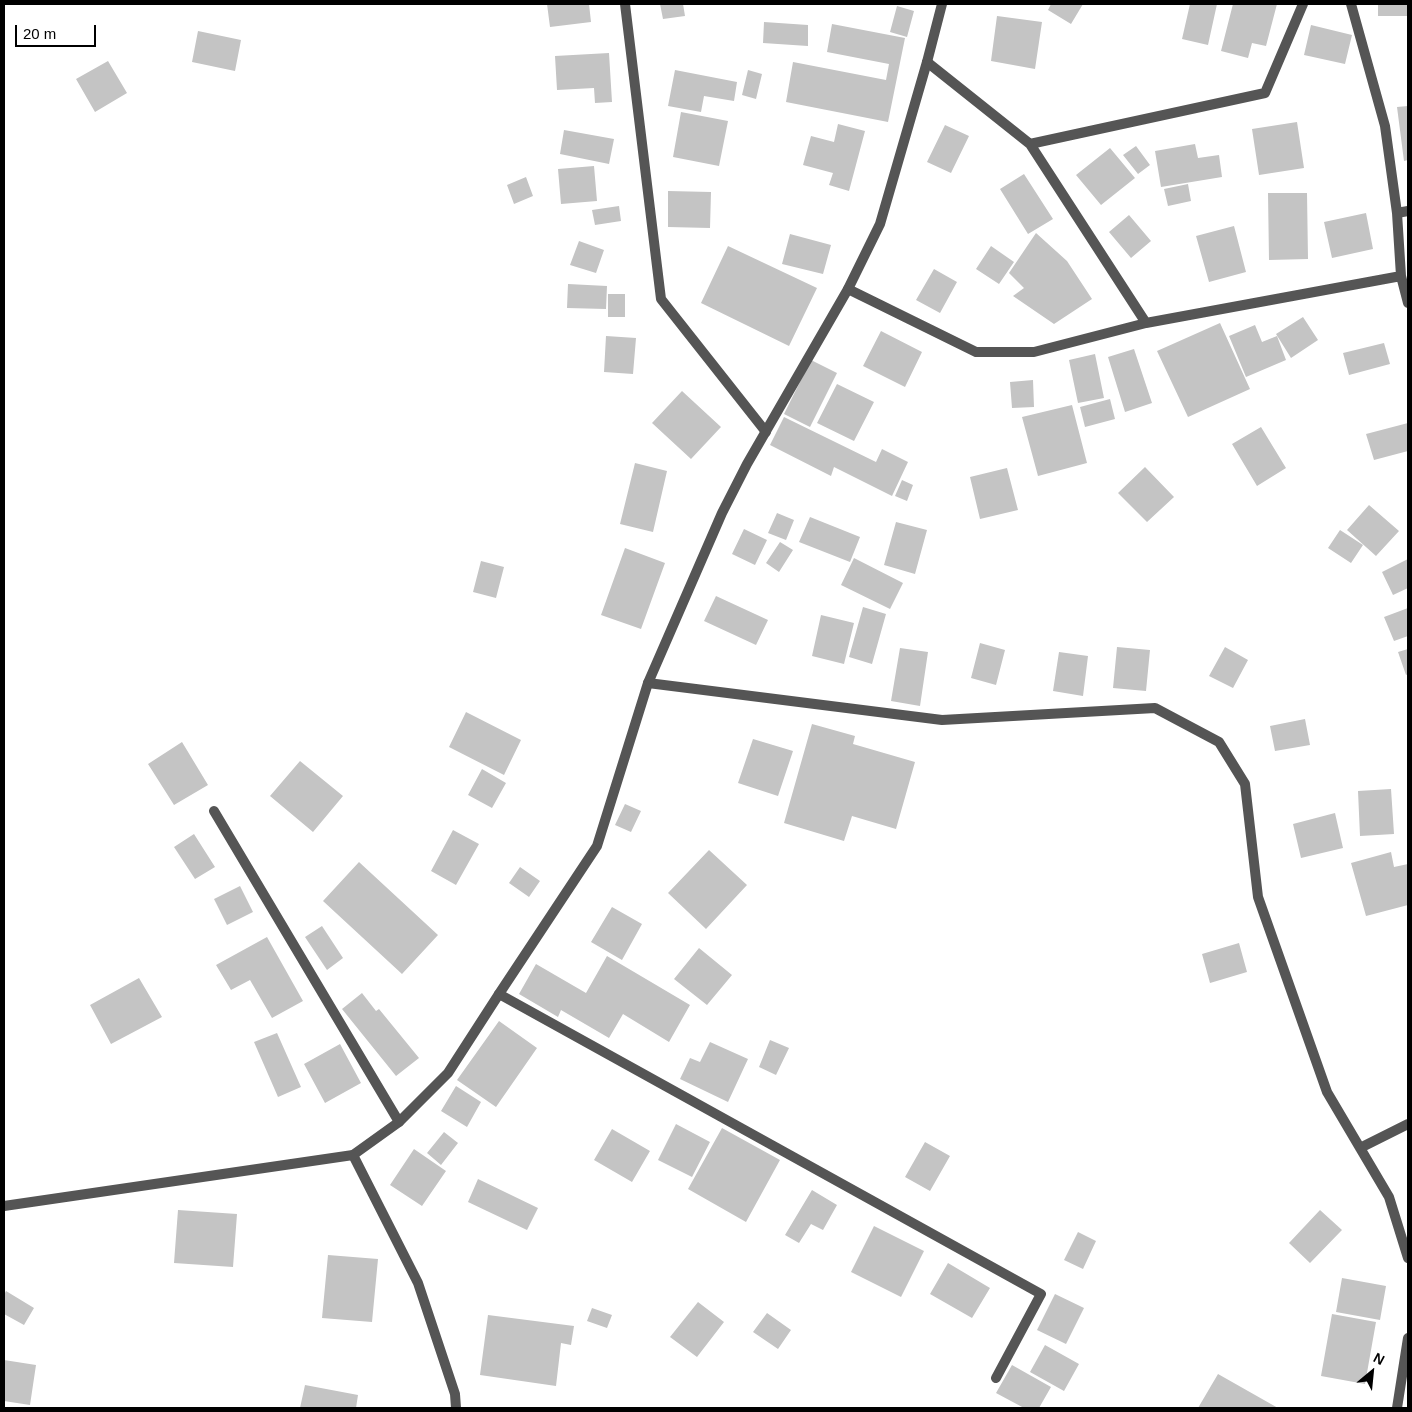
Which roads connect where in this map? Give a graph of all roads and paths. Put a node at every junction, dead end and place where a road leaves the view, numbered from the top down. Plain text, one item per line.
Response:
1 (625, 4) edge
2 (942, 4) edge
3 (1303, 4) edge
4 (1351, 4) edge
5 (927, 62) junction
6 (1030, 144) junction
7 (1408, 211) edge
8 (1398, 213) junction
9 (1401, 276) junction
10 (848, 289) junction
11 (1408, 303) edge
12 (1146, 322) junction
13 (766, 432) junction
14 (648, 683) junction
15 (214, 811) dead end
16 (499, 994) junction
17 (399, 1122) junction
18 (1408, 1124) edge
19 (1360, 1148) junction
20 (353, 1155) junction
21 (4, 1206) edge
22 (1408, 1258) edge
23 (1408, 1338) edge
24 (996, 1378) dead end
25 (456, 1408) edge
26 (1397, 1408) edge

1 - 13 street
2 - 5 street
3 - 6 street
4 - 8 street
5 - 6 street
5 - 10 street
6 - 12 street
7 - 8 street
8 - 9 street
9 - 11 street
9 - 12 street
10 - 12 street
10 - 13 street
13 - 14 street
14 - 16 street
14 - 19 street
15 - 17 street
16 - 17 street
16 - 24 street
17 - 20 street
18 - 19 street
19 - 22 street
20 - 21 street
20 - 25 street
23 - 26 street

